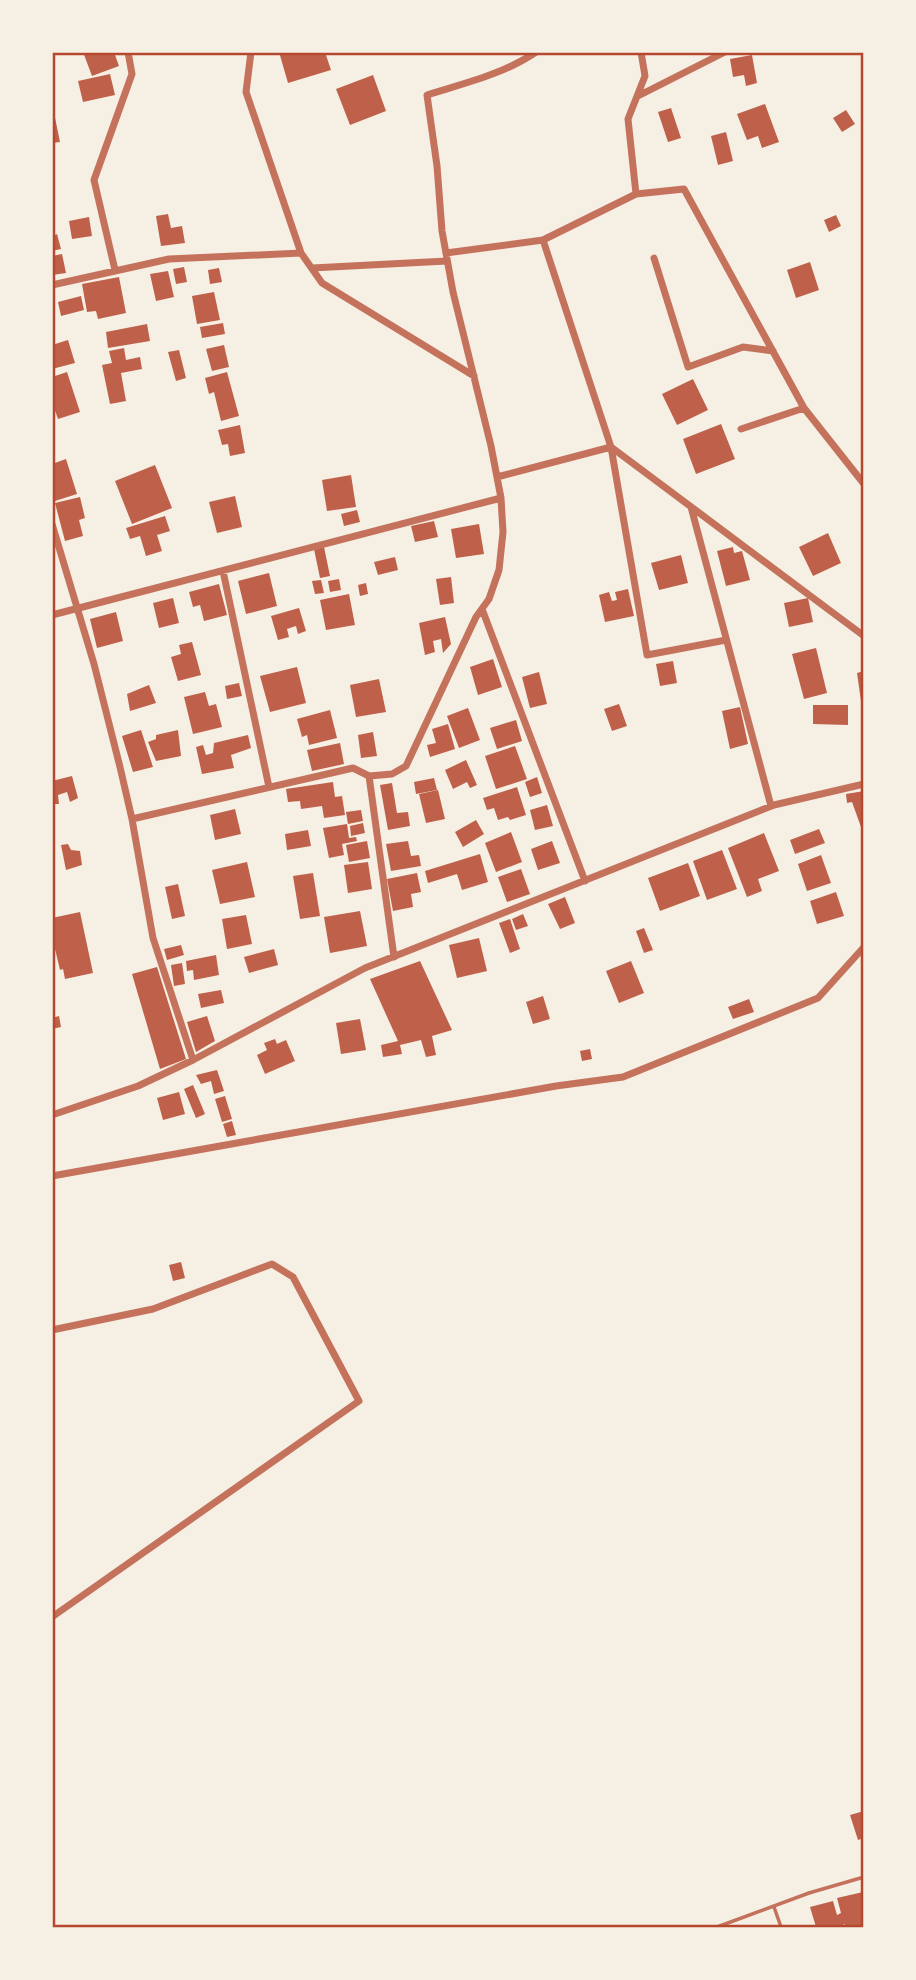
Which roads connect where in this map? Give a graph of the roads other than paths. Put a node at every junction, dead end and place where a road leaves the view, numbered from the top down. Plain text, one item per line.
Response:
1 (128, 52) edge
2 (251, 52) edge
3 (536, 52) edge
4 (641, 52) edge
5 (725, 52) edge
6 (637, 96) junction
7 (636, 194) junction
8 (543, 240) junction
9 (301, 253) junction
10 (447, 257) junction
11 (654, 258) dead end
12 (312, 268) junction
13 (115, 270) junction
14 (52, 285) edge
15 (773, 351) junction
16 (474, 376) junction
17 (804, 408) junction
18 (741, 429) dead end
19 (611, 447) junction
20 (497, 477) junction
21 (863, 484) edge
22 (501, 498) junction
23 (691, 507) junction
24 (52, 524) edge
25 (223, 571) junction
26 (78, 609) junction
27 (482, 609) junction
28 (52, 615) edge
29 (863, 636) edge
30 (726, 640) junction
31 (369, 776) junction
32 (863, 784) edge
33 (269, 787) junction
34 (771, 806) junction
35 (132, 819) junction
36 (584, 881) junction
37 (863, 947) edge
38 (394, 957) junction
39 (193, 1060) junction
40 (52, 1115) edge
41 (52, 1176) edge
42 (52, 1330) edge
43 (52, 1617) edge
44 (863, 1877) edge
45 (774, 1907) junction
46 (717, 1927) edge
47 (781, 1927) edge

1 - 13 street
2 - 9 street
3 - 10 street
4 - 6 street
5 - 6 street
6 - 7 street
7 - 8 street
7 - 15 street
8 - 10 street
8 - 19 street
9 - 12 street
9 - 13 street
10 - 12 street
10 - 16 street
11 - 15 street
12 - 16 street
13 - 14 street
15 - 17 street
16 - 20 street
17 - 18 street
17 - 21 street
19 - 20 street
19 - 23 street
19 - 30 street
20 - 22 street
22 - 25 street
22 - 27 street
23 - 29 street
23 - 30 street
24 - 26 street
25 - 26 street
25 - 33 street
26 - 28 street
26 - 35 street
27 - 31 street
27 - 36 street
30 - 34 street
31 - 33 street
31 - 38 street
32 - 34 street
33 - 35 street
34 - 36 street
35 - 39 street
36 - 38 street
37 - 41 street
38 - 39 street
39 - 40 street
42 - 43 street
44 - 45 lane
45 - 46 lane
45 - 47 lane

